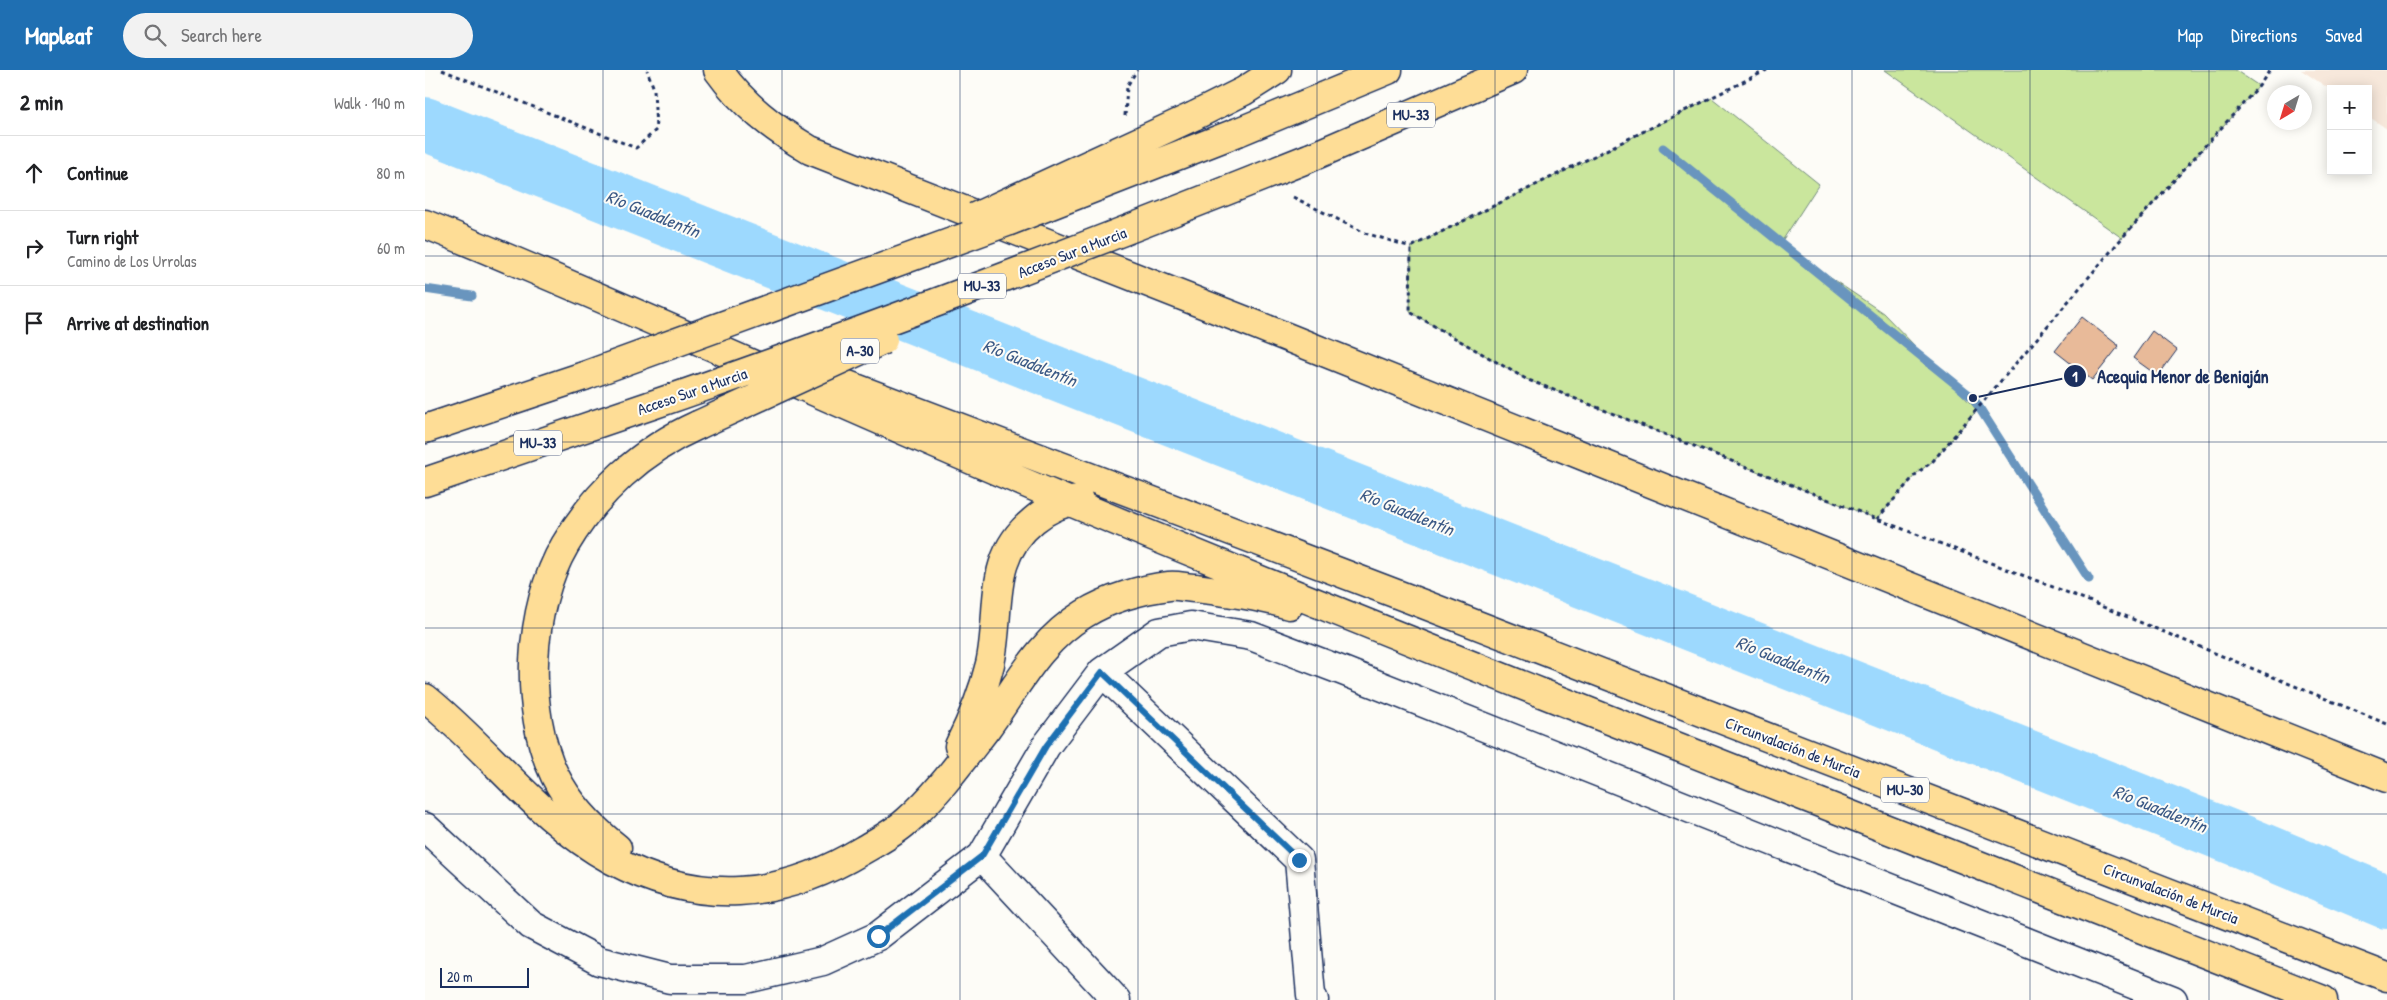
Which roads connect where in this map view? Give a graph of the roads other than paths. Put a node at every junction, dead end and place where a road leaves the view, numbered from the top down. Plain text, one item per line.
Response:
1 (718, 70) edge
2 (1277, 70) edge
3 (1387, 70) edge
4 (1513, 70) edge
5 (425, 224) edge
6 (543, 272) junction
7 (1018, 272) junction
8 (786, 304) junction
9 (430, 426) edge
10 (425, 482) edge
11 (1068, 501) junction
12 (1423, 604) junction
13 (1411, 640) junction
14 (1102, 672) junction
15 (425, 698) edge
16 (2387, 778) edge
17 (938, 788) junction
18 (425, 827) edge
19 (982, 856) junction
20 (675, 884) junction
21 (2387, 977) edge
22 (1116, 1000) edge
23 (1314, 1000) edge
24 (2173, 1000) edge
25 (2323, 1000) edge

1 - 16 highway
2 - 8 highway, bridge
3 - 8 highway, bridge
4 - 7 highway, Acceso Sur a Murcia / MU-33, bridge
5 - 6 highway
6 - 11 highway
6 - 12 highway
7 - 10 highway, Acceso Sur a Murcia / MU-33, bridge
7 - 20 highway, A-30, bridge
8 - 9 highway, bridge
11 - 12 highway
11 - 13 highway
11 - 17 highway
12 - 21 highway, Circunvalación de Murcia / MU-30
13 - 17 highway
13 - 25 highway, MU-30
14 - 19 street
14 - 23 street
14 - 24 street
15 - 20 highway
17 - 20 highway
18 - 19 street
19 - 22 street

